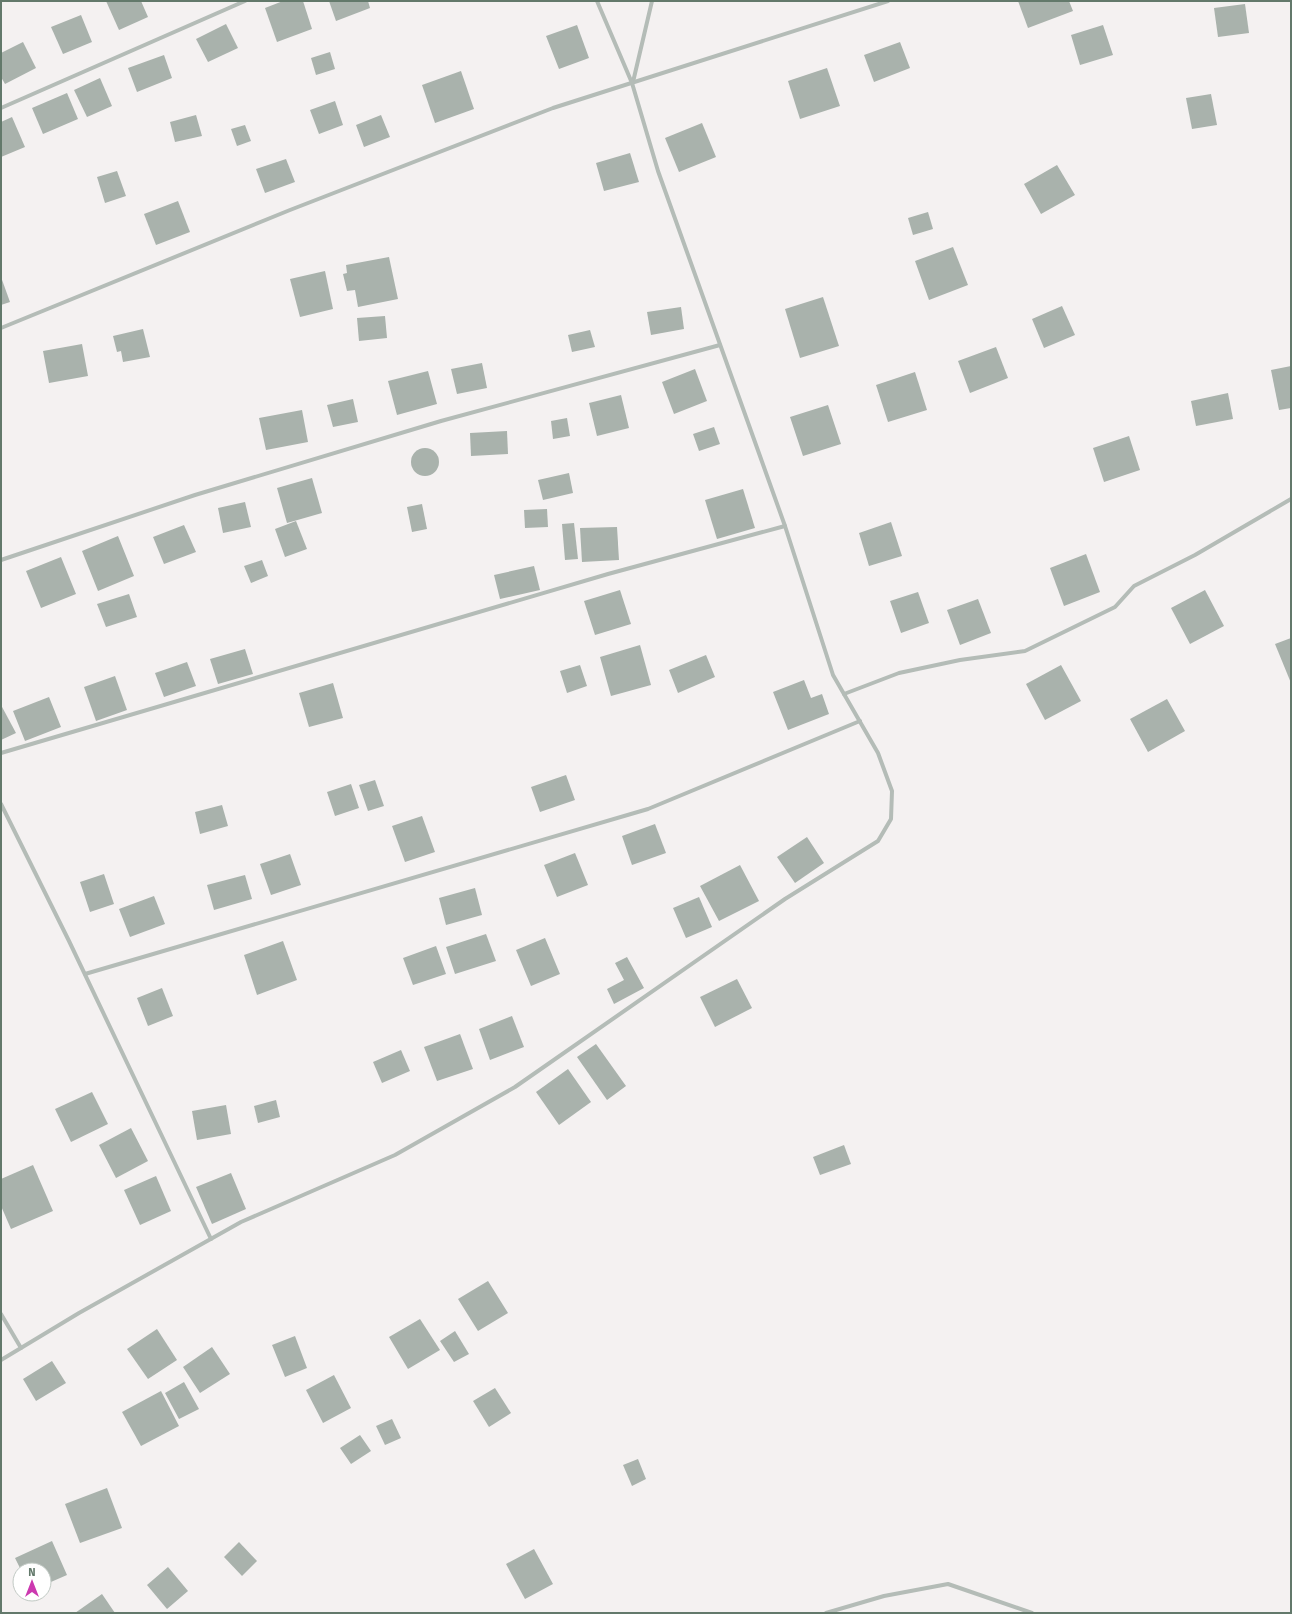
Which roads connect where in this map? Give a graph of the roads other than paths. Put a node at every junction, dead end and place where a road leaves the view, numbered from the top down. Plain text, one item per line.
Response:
1 (246, 1) edge
2 (597, 1) edge
3 (652, 1) edge
4 (888, 1) edge
5 (632, 83) junction
6 (1, 108) edge
7 (1, 328) edge
8 (720, 345) junction
9 (1291, 498) edge
10 (785, 526) junction
11 (1, 560) edge
12 (844, 694) junction
13 (860, 721) junction
14 (1, 753) edge
15 (1, 804) edge
16 (85, 974) junction
17 (211, 1239) junction
18 (1, 1314) edge
19 (21, 1348) junction
20 (1, 1360) edge
21 (826, 1613) edge
22 (1032, 1613) edge

1 - 6 street
2 - 5 street
3 - 5 street
4 - 5 street
5 - 7 street
5 - 8 street
8 - 10 street
8 - 11 street
9 - 12 street
10 - 12 street
10 - 14 street
12 - 13 street
13 - 16 street
13 - 17 street
15 - 16 street
16 - 17 street
17 - 19 street
18 - 19 street
19 - 20 street
21 - 22 street

